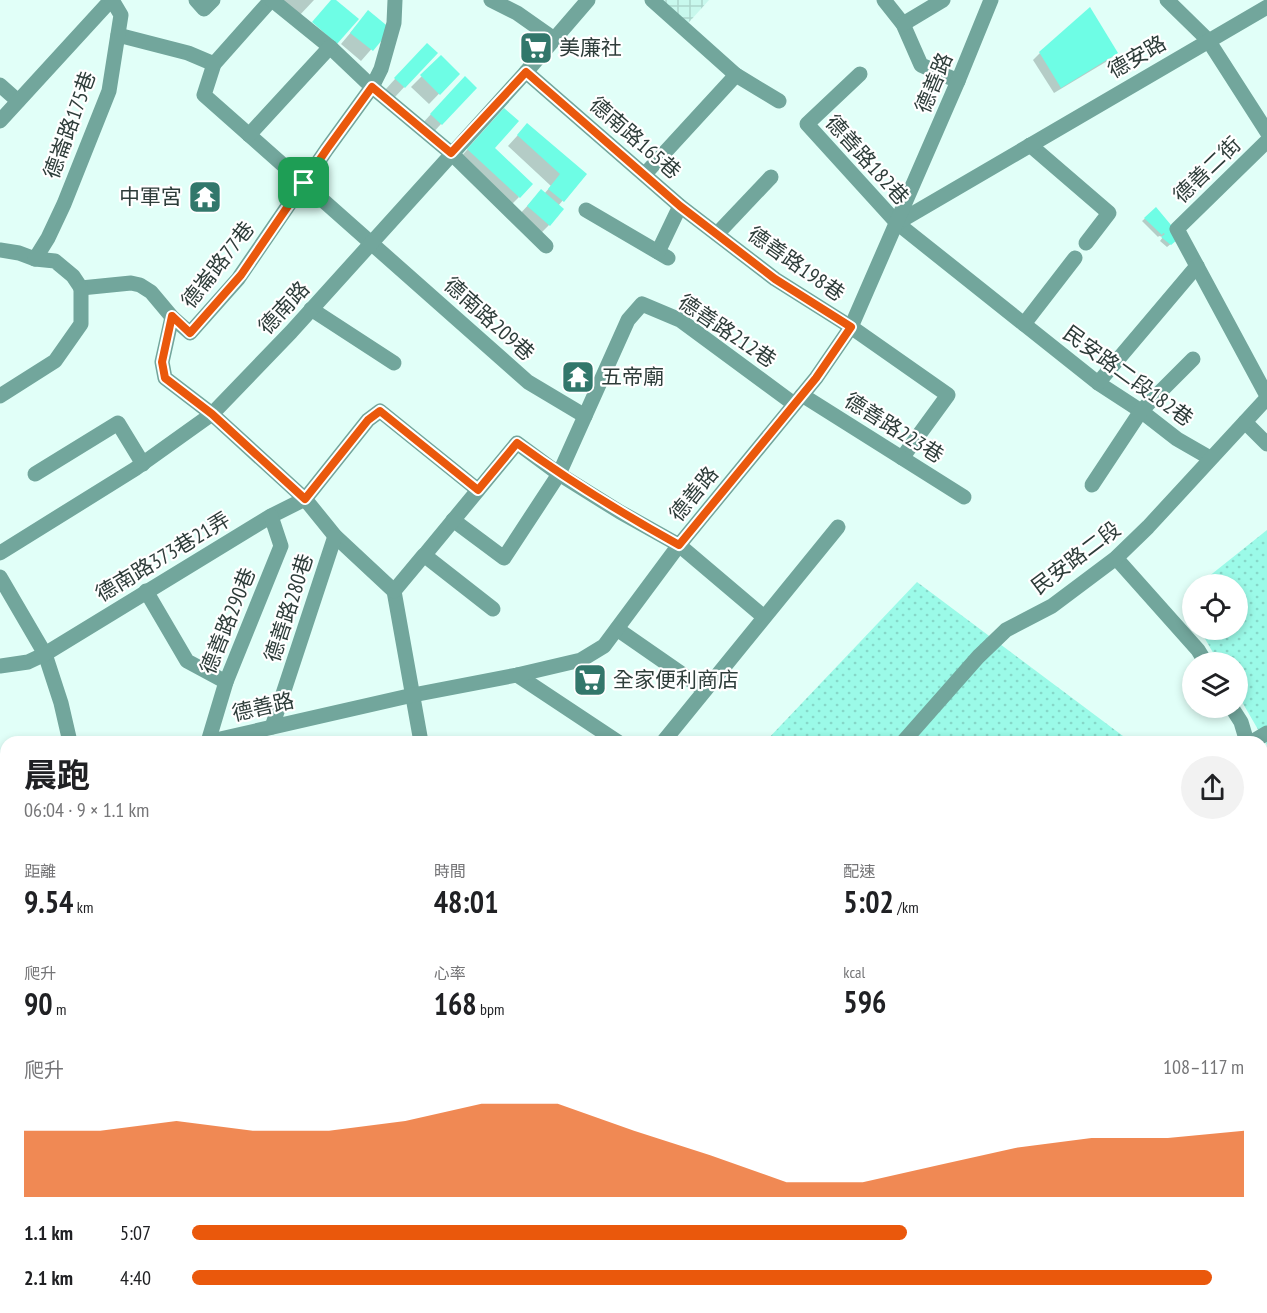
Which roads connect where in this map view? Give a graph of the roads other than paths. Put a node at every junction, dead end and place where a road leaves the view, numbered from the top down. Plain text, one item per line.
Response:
1 (111, 0) edge
2 (271, 0) edge
3 (394, 0) edge
4 (491, 0) edge
5 (588, 0) edge
6 (652, 0) edge
7 (884, 0) edge
8 (943, 0) edge
9 (991, 0) edge
10 (1167, 0) edge
11 (1267, 7) edge
12 (903, 24) junction
13 (118, 35) junction
14 (554, 39) junction
15 (1208, 40) junction
16 (330, 47) junction
17 (214, 64) junction
18 (526, 72) junction
19 (860, 74) dead end
20 (736, 75) junction
21 (958, 81) junction
22 (0, 85) edge
23 (372, 87) junction
24 (18, 101) junction
25 (779, 101) dead end
26 (0, 121) edge
27 (1267, 132) edge
28 (249, 135) junction
29 (1267, 141) edge
30 (1030, 145) junction
31 (451, 153) junction
32 (645, 174) junction
33 (771, 177) dead end
34 (304, 183) junction
35 (680, 206) junction
36 (586, 210) dead end
37 (897, 224) junction
38 (717, 234) junction
39 (372, 242) junction
40 (1086, 243) dead end
41 (546, 246) dead end
42 (0, 250) edge
43 (1075, 258) dead end
44 (35, 259) junction
45 (1197, 266) junction
46 (81, 288) junction
47 (311, 309) junction
48 (172, 316) junction
49 (1024, 324) junction
50 (851, 327) junction
51 (1193, 359) dead end
52 (394, 363) dead end
53 (1098, 383) junction
54 (0, 396) edge
55 (1267, 397) edge
56 (798, 399) junction
57 (1141, 411) junction
58 (212, 414) junction
59 (585, 416) junction
60 (1245, 422) junction
61 (1267, 444) edge
62 (902, 458) junction
63 (1210, 458) junction
64 (143, 464) junction
65 (35, 474) dead end
66 (559, 474) junction
67 (1092, 485) dead end
68 (478, 490) junction
69 (964, 497) dead end
70 (305, 499) junction
71 (271, 516) junction
72 (453, 520) junction
73 (838, 527) dead end
74 (335, 536) junction
75 (679, 545) junction
76 (427, 552) dead end
77 (0, 553) edge
78 (1116, 558) junction
79 (0, 577) edge
80 (146, 591) junction
81 (394, 591) junction
82 (493, 609) dead end
83 (764, 616) junction
84 (618, 628) junction
85 (1199, 652) edge
86 (45, 654) junction
87 (0, 666) edge
88 (517, 675) junction
89 (226, 682) junction
90 (705, 690) junction
91 (413, 695) junction
92 (1238, 718) edge
93 (272, 727) junction
94 (69, 736) edge
95 (210, 736) edge
96 (239, 736) edge
97 (420, 736) edge
98 (609, 736) edge
99 (668, 736) edge
100 (908, 736) edge
101 (1245, 736) edge

1 - 13 street, 德崙路175巷
1 - 24 street
2 - 16 street
2 - 17 street
3 - 23 street, 德崙路77巷
4 - 14 street
5 - 14 street, 德南路
6 - 20 street
7 - 12 street
8 - 12 street
9 - 21 street, 德善路
10 - 15 street, 德善二街
11 - 15 street, 德安路
12 - 21 street
13 - 17 street
13 - 44 street, 德崙路175巷
14 - 18 street, 德南路
15 - 27 street, 德善二街
15 - 30 street, 德安路
16 - 23 street
16 - 28 street
17 - 28 street, 德南路209巷
18 - 31 street, 德南路
18 - 32 street, 德南路165巷
19 - 37 street, 德善路182巷
20 - 25 street
20 - 32 street
21 - 37 street, 德善路
22 - 24 street
23 - 31 street
23 - 34 street, 德崙路77巷
24 - 26 street
28 - 34 street, 德南路209巷
29 - 45 street, 德善二街
30 - 37 street, 德安路
30 - 40 street
31 - 39 street, 德南路
31 - 41 street
32 - 35 street, 德南路165巷
33 - 38 street
34 - 39 street, 德南路209巷
34 - 48 street, 德崙路77巷
35 - 36 street
35 - 38 street, 德南路165巷
37 - 49 street, 民安路二段182巷
37 - 50 street, 德善路
38 - 50 street, 德善路198巷
39 - 47 street, 德南路
39 - 59 street, 德南路209巷
42 - 44 street
43 - 49 street
44 - 46 street
45 - 53 street
45 - 55 street
46 - 48 street, 德崙路77巷
46 - 54 street
47 - 52 street
47 - 58 street, 德南路
48 - 58 street
49 - 53 street, 民安路二段182巷
50 - 56 street, 德善路
50 - 62 street, 德善路198巷
51 - 57 street
53 - 57 street, 民安路二段182巷
55 - 60 street, 民安路二段
56 - 59 street, 德善路212巷
56 - 62 street, 德善路223巷
56 - 75 street, 德善路
57 - 63 street, 民安路二段182巷
57 - 67 street
58 - 64 street, 德南路
58 - 70 street
59 - 66 street, 德善路212巷
60 - 61 street
60 - 63 street, 民安路二段
62 - 69 street, 德善路223巷
63 - 78 street, 民安路二段
64 - 65 street
64 - 77 street, 德南路
66 - 68 street
66 - 72 street, 德善路212巷
66 - 75 street
68 - 70 street
68 - 72 street
70 - 71 street, 德南路373巷21弄
70 - 74 street
71 - 80 street, 德南路373巷21弄
71 - 89 street, 德善路290巷
72 - 76 street
73 - 83 street
74 - 81 street
74 - 93 street, 德善路280巷
75 - 83 street
75 - 84 street, 德善路
78 - 85 street
78 - 100 street, 民安路二段
79 - 86 street
80 - 86 street, 德南路373巷21弄
80 - 89 street
81 - 82 street
81 - 91 street
83 - 90 street
84 - 88 street, 德善路
84 - 90 street
86 - 87 street, 德南路373巷21弄
86 - 94 street
88 - 91 street, 德善路
88 - 98 street
89 - 95 street, 德善路290巷
90 - 99 street
91 - 93 street, 德善路
91 - 97 street
92 - 101 street
93 - 96 street, 德善路

